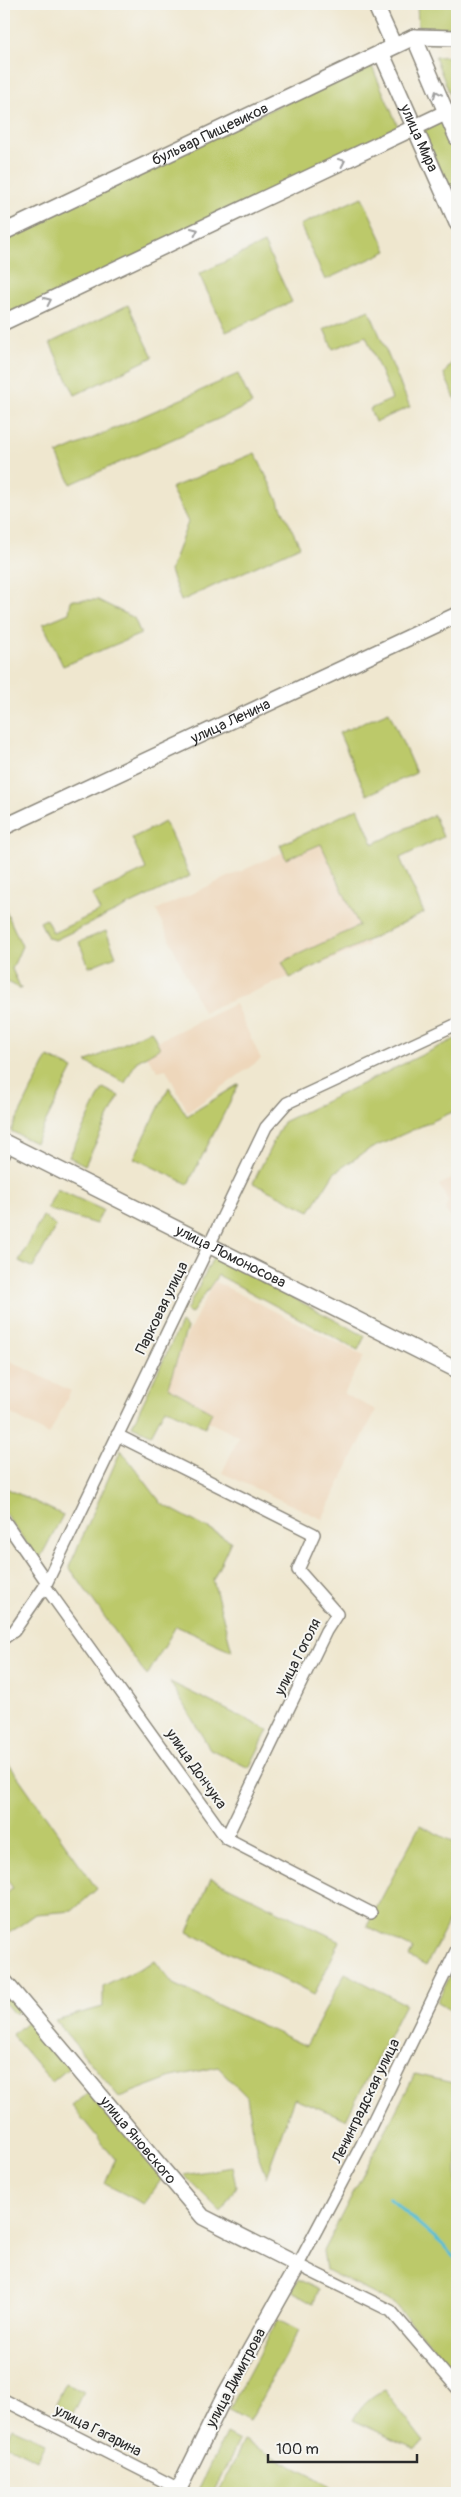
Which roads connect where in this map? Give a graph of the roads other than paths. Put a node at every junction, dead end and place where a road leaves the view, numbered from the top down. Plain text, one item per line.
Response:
1 (375, 4) edge
2 (414, 36) junction
3 (457, 38) edge
4 (387, 49) junction
5 (445, 113) junction
6 (414, 128) junction
7 (457, 138) edge
8 (457, 223) edge
9 (4, 232) edge
10 (4, 322) edge
11 (457, 615) edge
12 (4, 827) edge
13 (457, 1024) edge
14 (5, 1147) edge
15 (209, 1245) junction
16 (457, 1370) edge
17 (117, 1435) junction
18 (4, 1520) edge
19 (46, 1583) junction
20 (4, 1638) edge
21 (226, 1838) junction
22 (371, 1913) dead end
23 (457, 1949) edge
24 (4, 1981) edge
25 (298, 2265) junction
26 (457, 2388) edge
27 (4, 2400) edge
28 (178, 2491) edge

1 - 4 main road, улица Мира
2 - 3 main road
2 - 4 main road, бульвар Пищевиков
5 -> 2 main road
4 - 6 main road, улица Мира
4 - 9 main road, бульвар Пищевиков
5 - 6 main road
5 - 7 main road
6 - 8 main road, улица Мира
10 -> 6 main road
11 - 12 main road, улица Ленина
13 - 15 street, Парковая улица
14 - 15 main road, улица Ломоносова
15 - 16 main road, улица Ломоносова
15 - 17 street, Парковая улица
17 - 19 street, Парковая улица
17 - 21 street, улица Гоголя
18 - 19 street, улица Дончука
19 - 20 street, Парковая улица
19 - 21 street, улица Дончука
21 - 22 street, улица Дончука
23 - 25 street, Ленинградская улица
24 - 25 main road, улица Яновского
25 - 26 street
25 - 28 main road, улица Димитрова
27 - 28 street, улица Гагарина

